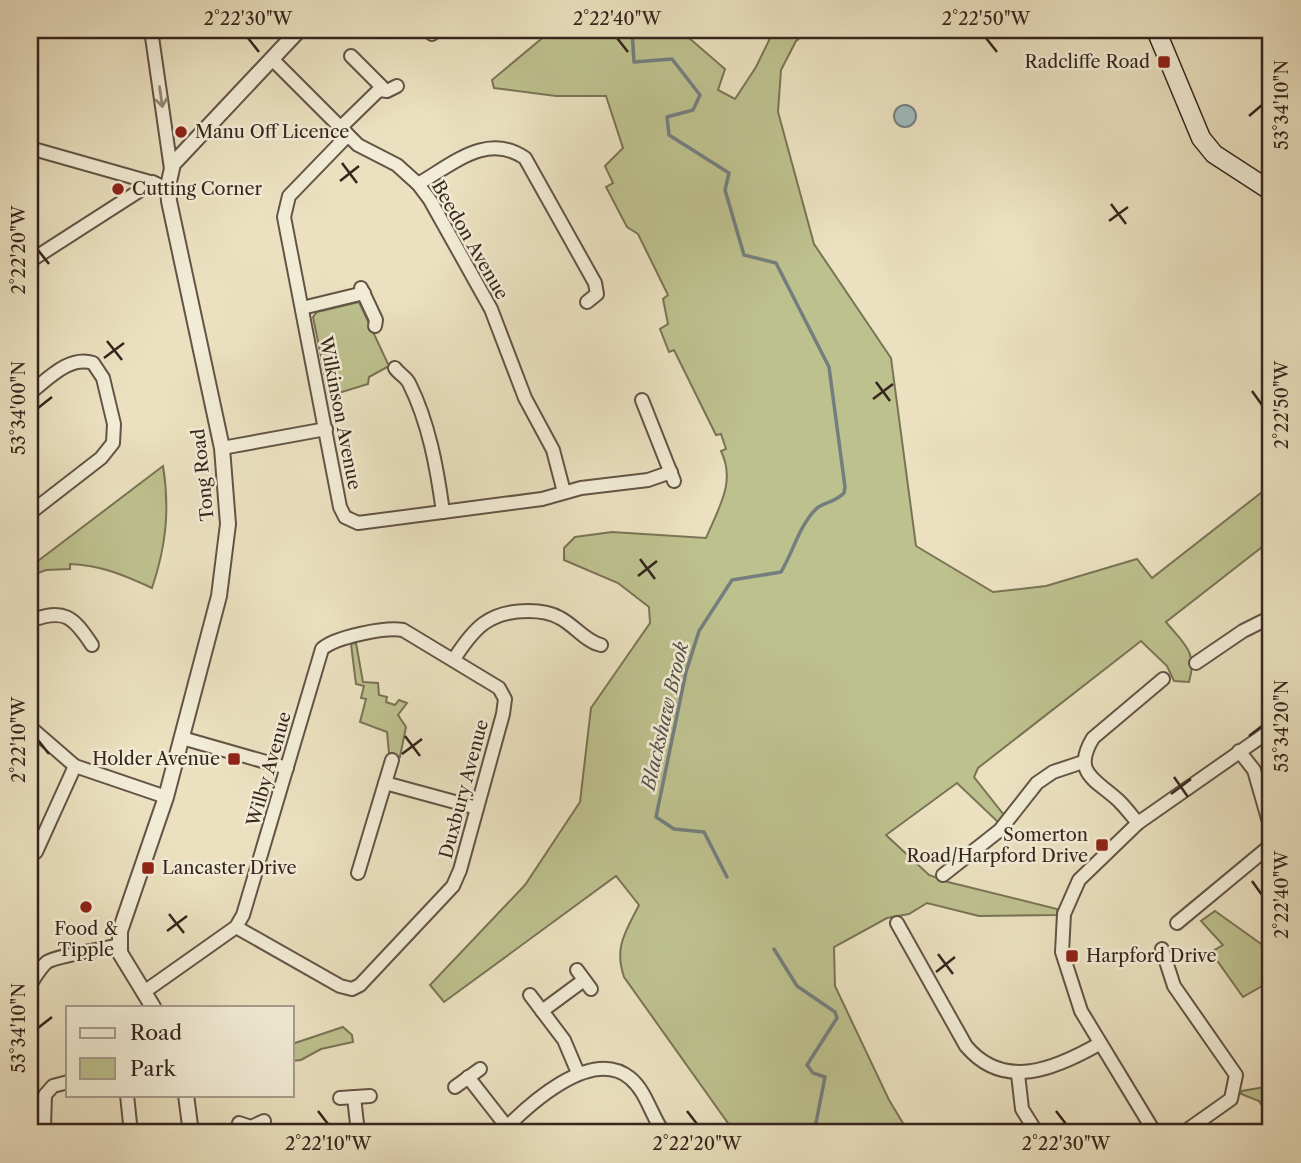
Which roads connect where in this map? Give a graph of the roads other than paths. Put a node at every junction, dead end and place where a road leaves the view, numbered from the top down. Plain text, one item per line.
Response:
1 (151, 30) edge
2 (299, 30) edge
3 (1156, 30) edge
4 (351, 56) dead end
5 (272, 59) junction
6 (397, 86) dead end
7 (380, 90) junction
8 (344, 132) junction
9 (33, 152) edge
10 (170, 169) junction
11 (153, 182) junction
12 (418, 184) junction
13 (168, 187) junction
14 (1271, 191) edge
15 (30, 261) edge
16 (587, 302) dead end
17 (302, 308) junction
18 (375, 326) dead end
19 (395, 368) dead end
20 (30, 393) edge
21 (638, 402) dead end
22 (326, 429) junction
23 (222, 448) junction
24 (564, 492) junction
25 (443, 512) junction
26 (30, 513) edge
27 (1271, 617) edge
28 (30, 621) edge
29 (97, 624) dead end
30 (601, 645) dead end
31 (1199, 656) dead end
32 (454, 659) junction
33 (1161, 687) dead end
34 (30, 727) edge
35 (1271, 730) edge
36 (182, 738) junction
37 (1239, 751) junction
38 (392, 760) dead end
39 (1083, 762) junction
40 (75, 766) junction
41 (287, 768) junction
42 (386, 783) junction
43 (166, 797) junction
44 (477, 808) junction
45 (1138, 823) junction
46 (1271, 830) edge
47 (36, 843) edge
48 (1271, 845) edge
49 (946, 869) dead end
50 (358, 873) dead end
51 (897, 923) dead end
52 (1177, 923) dead end
53 (236, 927) junction
54 (119, 946) junction
55 (1167, 952) dead end
56 (584, 979) dead end
57 (30, 985) edge
58 (144, 992) junction
59 (530, 995) dead end
60 (152, 1006) edge
61 (542, 1011) junction
62 (1099, 1044) junction
63 (480, 1069) dead end
64 (578, 1073) junction
65 (1018, 1074) junction
66 (468, 1077) junction
67 (66, 1083) edge
68 (455, 1087) dead end
69 (127, 1096) edge
70 (186, 1096) edge
71 (370, 1096) dead end
72 (354, 1097) junction
73 (340, 1098) dead end
74 (264, 1121) dead end
75 (247, 1128) edge
76 (504, 1130) edge
77 (50, 1133) edge
78 (131, 1133) edge
79 (191, 1133) edge
80 (358, 1133) edge
81 (663, 1133) edge
82 (1037, 1133) edge
83 (1155, 1133) edge
84 (1183, 1133) edge

1 -> 10 street
2 - 5 street
3 - 14 main road
4 - 7 street
5 - 8 street, Beedon Avenue
5 - 10 street
6 - 7 street
7 - 8 street
8 - 12 street, Beedon Avenue
8 - 17 street, Wilkinson Avenue
9 - 11 street
10 - 13 street, Tong Road
11 - 13 street
11 - 15 street
12 - 16 street
12 - 24 street, Beedon Avenue
13 - 23 street, Tong Road
17 - 18 street
17 - 22 street, Wilkinson Avenue
19 - 25 street
20 - 26 street
21 - 24 street, Wilkinson Avenue
22 - 23 street
22 - 25 street, Wilkinson Avenue
23 - 36 street, Tong Road
24 - 25 street, Wilkinson Avenue
27 - 31 street
28 - 29 street
30 - 32 street
32 - 41 street, Wilby Avenue
32 - 44 street, Duxbury Avenue
33 - 39 street
34 - 40 street
35 - 37 street
36 - 41 street
36 - 43 street, Tong Road
37 - 45 street
37 - 46 street
38 - 42 street
39 - 45 street
39 - 49 street
40 - 43 street
40 - 47 street
41 - 53 street, Wilby Avenue
42 - 44 street
42 - 50 street
43 - 54 street, Tong Road
44 - 53 street, Duxbury Avenue
45 - 62 street
48 - 52 street
51 - 65 street
53 - 58 street
54 - 57 street
54 - 58 street
55 - 84 street
56 - 61 street
58 - 60 street
59 - 61 street
61 - 64 street
62 - 65 street
62 - 83 street
63 - 66 street
64 - 76 street
64 - 81 street
65 - 82 street
66 - 68 street
66 - 76 street
67 - 77 street
69 - 78 street
70 - 79 street
71 - 72 street
72 - 73 street
72 - 80 street
74 - 75 street

